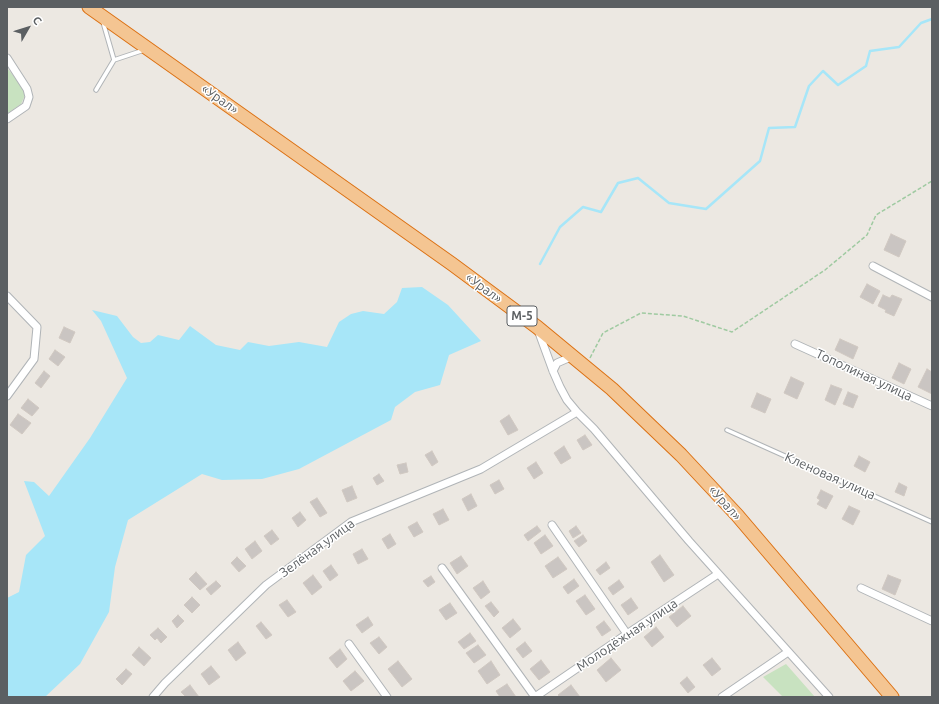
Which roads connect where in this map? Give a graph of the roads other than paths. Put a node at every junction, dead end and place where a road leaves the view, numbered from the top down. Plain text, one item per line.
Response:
1 (89, 7) edge
2 (101, 15) junction
3 (149, 49) junction
4 (7, 58) edge
5 (114, 60) junction
6 (96, 90) dead end
7 (7, 119) edge
8 (873, 266) dead end
9 (7, 296) edge
10 (932, 297) edge
11 (537, 327) junction
12 (795, 344) dead end
13 (573, 356) junction
14 (553, 371) junction
15 (7, 396) edge
16 (932, 406) edge
17 (576, 412) junction
18 (728, 430) dead end
19 (932, 522) edge
20 (552, 525) dead end
21 (442, 568) dead end
22 (718, 574) junction
23 (860, 588) dead end
24 (932, 621) edge
25 (627, 634) junction
26 (349, 644) dead end
27 (788, 652) junction
28 (153, 697) edge
29 (387, 697) edge
30 (535, 697) edge
31 (722, 697) edge
32 (829, 697) edge
33 (892, 697) edge

1 - 2 highway, «Урал» / М-5
2 - 3 highway, «Урал» / М-5
2 - 5 lane
3 - 5 lane
3 - 11 highway, «Урал» / М-5
4 - 7 street
5 - 6 lane
8 - 10 street
9 - 15 street
11 - 13 highway, «Урал» / М-5
11 - 14 street
12 - 16 street, Тополиная улица
13 - 14 street
13 - 33 highway, «Урал» / М-5
14 - 17 street
17 - 22 street
17 - 28 street, Зелёная улица
18 - 19 lane, Кленовая улица
20 - 25 street
21 - 30 street
22 - 25 street, Молодёжная улица
22 - 27 street
23 - 24 street
25 - 30 street, Молодёжная улица
26 - 29 street
27 - 31 street
27 - 32 street

